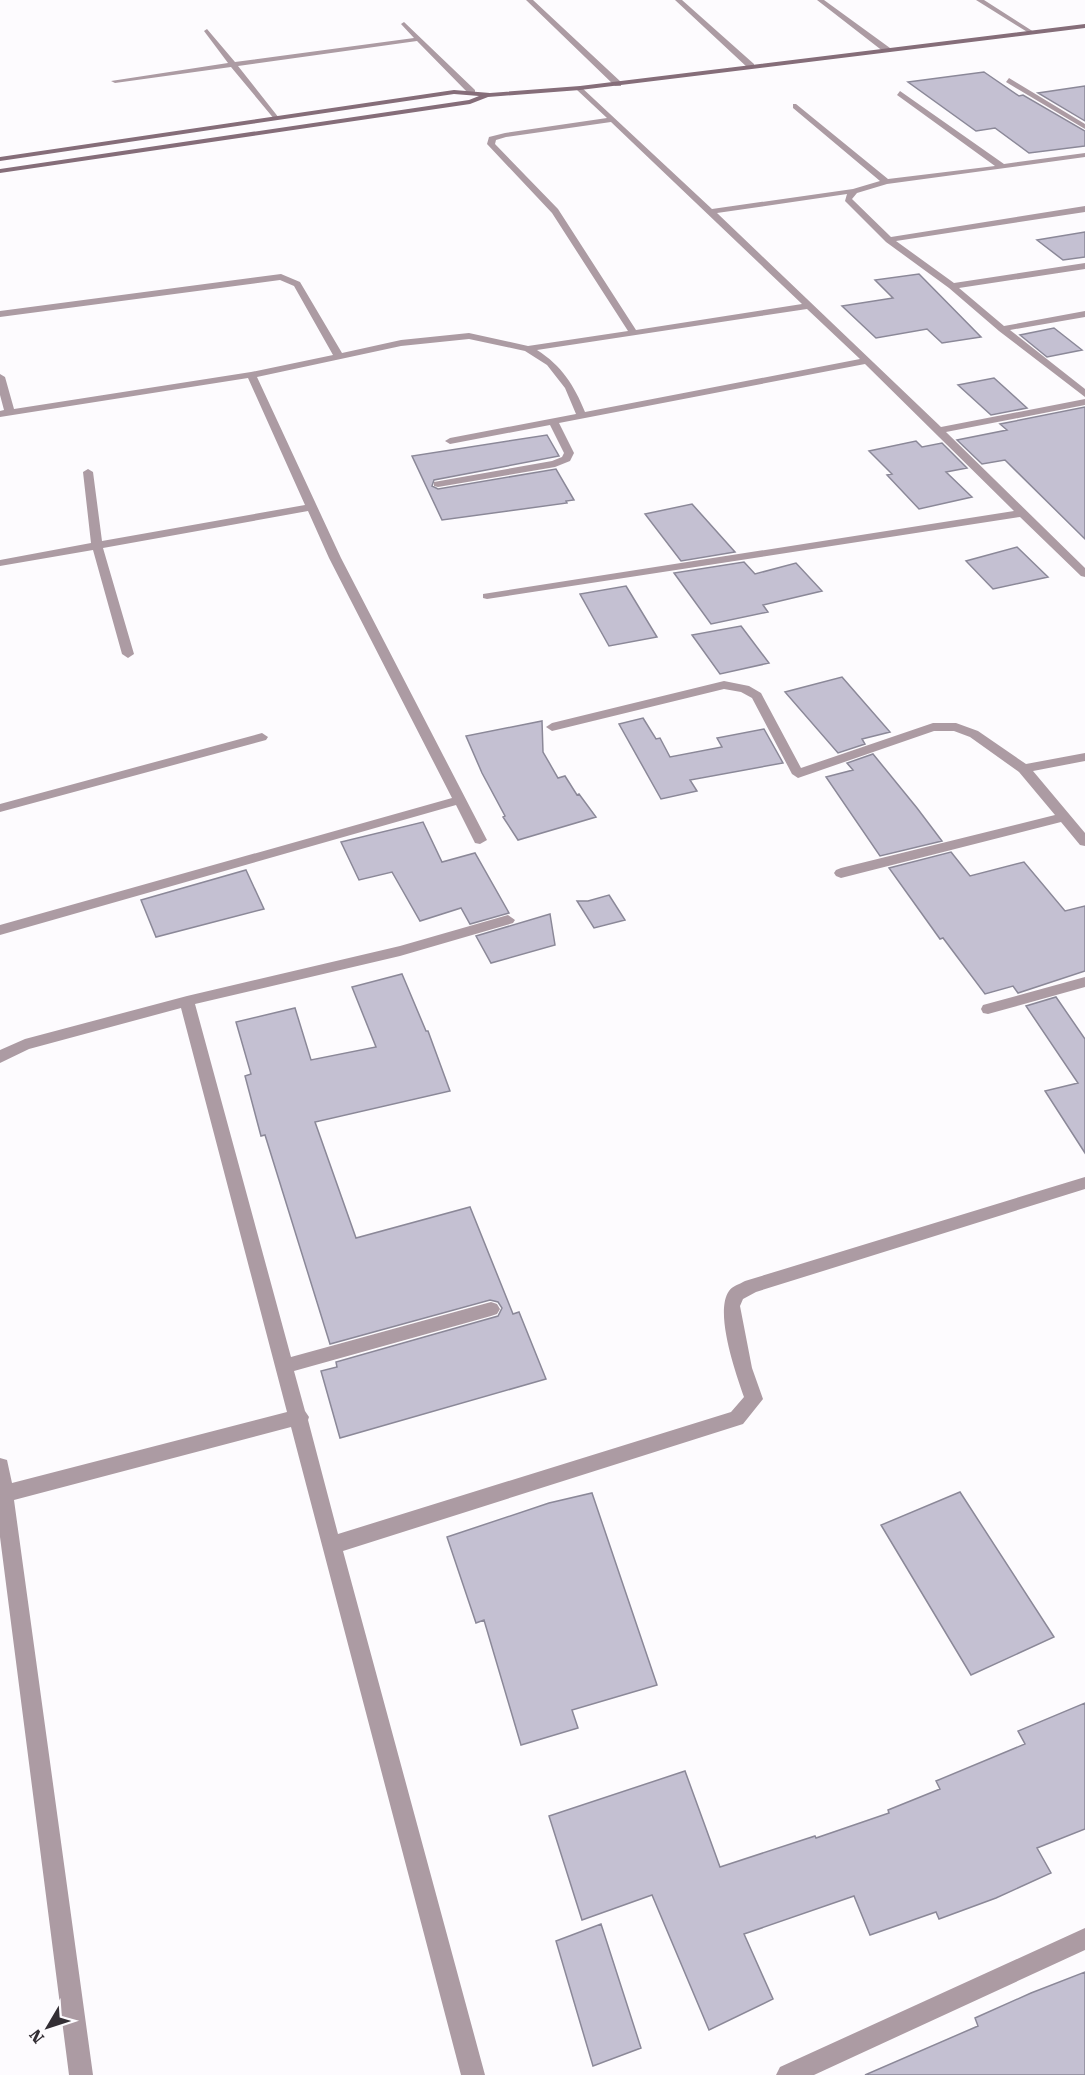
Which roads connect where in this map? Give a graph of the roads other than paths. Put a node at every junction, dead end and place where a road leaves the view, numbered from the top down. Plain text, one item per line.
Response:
1 (529, 0) edge
2 (678, 0) edge
3 (820, 0) edge
4 (979, 0) edge
5 (404, 24) dead end
6 (1085, 26) edge
7 (207, 31) dead end
8 (1031, 32) junction
9 (419, 39) junction
10 (886, 50) junction
11 (234, 64) junction
12 (751, 66) junction
13 (1009, 80) dead end
14 (116, 81) dead end
15 (618, 84) junction
16 (580, 88) junction
17 (472, 92) junction
18 (900, 93) dead end
19 (490, 95) junction
20 (796, 106) dead end
21 (275, 118) junction
22 (613, 119) junction
23 (1085, 127) edge
24 (1085, 154) edge
25 (0, 159) edge
26 (1002, 167) junction
27 (0, 171) edge
28 (886, 182) junction
29 (854, 191) junction
30 (1085, 209) edge
31 (709, 212) junction
32 (889, 240) junction
33 (1085, 266) edge
34 (952, 286) junction
35 (808, 306) junction
36 (0, 314) edge
37 (1085, 314) edge
38 (1002, 329) junction
39 (634, 333) junction
40 (528, 349) junction
41 (339, 356) junction
42 (867, 361) junction
43 (251, 375) junction
44 (0, 377) edge
45 (1085, 394) edge
46 (1085, 402) edge
47 (5, 413) edge
48 (582, 416) junction
49 (553, 421) junction
50 (938, 431) junction
51 (450, 441) dead end
52 (88, 472) dead end
53 (438, 484) dead end
54 (312, 507) junction
55 (1022, 513) junction
56 (97, 545) junction
57 (0, 563) edge
58 (1085, 574) edge
59 (487, 596) dead end
60 (128, 654) dead end
61 (552, 727) dead end
62 (262, 737) dead end
63 (1085, 757) edge
64 (1024, 770) junction
65 (459, 800) junction
66 (0, 808) edge
67 (1064, 817) junction
68 (480, 840) dead end
69 (1085, 842) edge
70 (841, 873) dead end
71 (508, 920) dead end
72 (0, 930) edge
73 (1085, 982) edge
74 (187, 1001) junction
75 (988, 1009) dead end
76 (0, 1057) edge
77 (1085, 1183) edge
78 (491, 1309) dead end
79 (285, 1366) junction
80 (300, 1417) junction
81 (0, 1466) edge
82 (4, 1494) junction
83 (333, 1545) junction
84 (7, 1570) edge
85 (1085, 1939) edge
86 (81, 2075) edge
87 (472, 2075) edge
88 (788, 2075) edge

1 - 15 street
2 - 12 street
3 - 10 street
4 - 8 street
5 - 9 street
6 - 8 street
7 - 11 street
8 - 10 street
9 - 11 street
9 - 17 street
10 - 12 street
11 - 14 street
11 - 21 street
12 - 15 street
13 - 23 street
15 - 16 street
16 - 19 street
16 - 22 street
17 - 19 street
17 - 21 street
18 - 26 street
19 - 27 street
20 - 28 street
21 - 25 street
22 - 31 street
22 - 39 street
24 - 26 street
26 - 28 street
28 - 29 street
29 - 31 street
29 - 32 street
30 - 32 street
31 - 35 street
32 - 34 street
33 - 34 street
34 - 38 street
35 - 39 street
35 - 42 street
36 - 41 street
37 - 38 street
38 - 45 street
39 - 40 street
40 - 41 street
40 - 48 street
41 - 43 street
42 - 48 street
42 - 50 street
43 - 47 street
43 - 54 street
44 - 47 street
46 - 50 street
48 - 49 street
49 - 51 street
49 - 53 street
50 - 55 street
52 - 56 street
54 - 56 street
54 - 65 street
55 - 58 street
55 - 59 street
56 - 57 street
56 - 60 street
61 - 64 street
62 - 66 street
63 - 64 street
64 - 67 street
65 - 68 street
65 - 72 street
67 - 69 street
67 - 70 street
71 - 74 street
73 - 75 street
74 - 76 street
74 - 79 street
77 - 83 street
78 - 79 street
79 - 80 street
80 - 82 street
80 - 83 street
81 - 82 street
82 - 84 street
83 - 87 street
84 - 86 street
85 - 88 street

